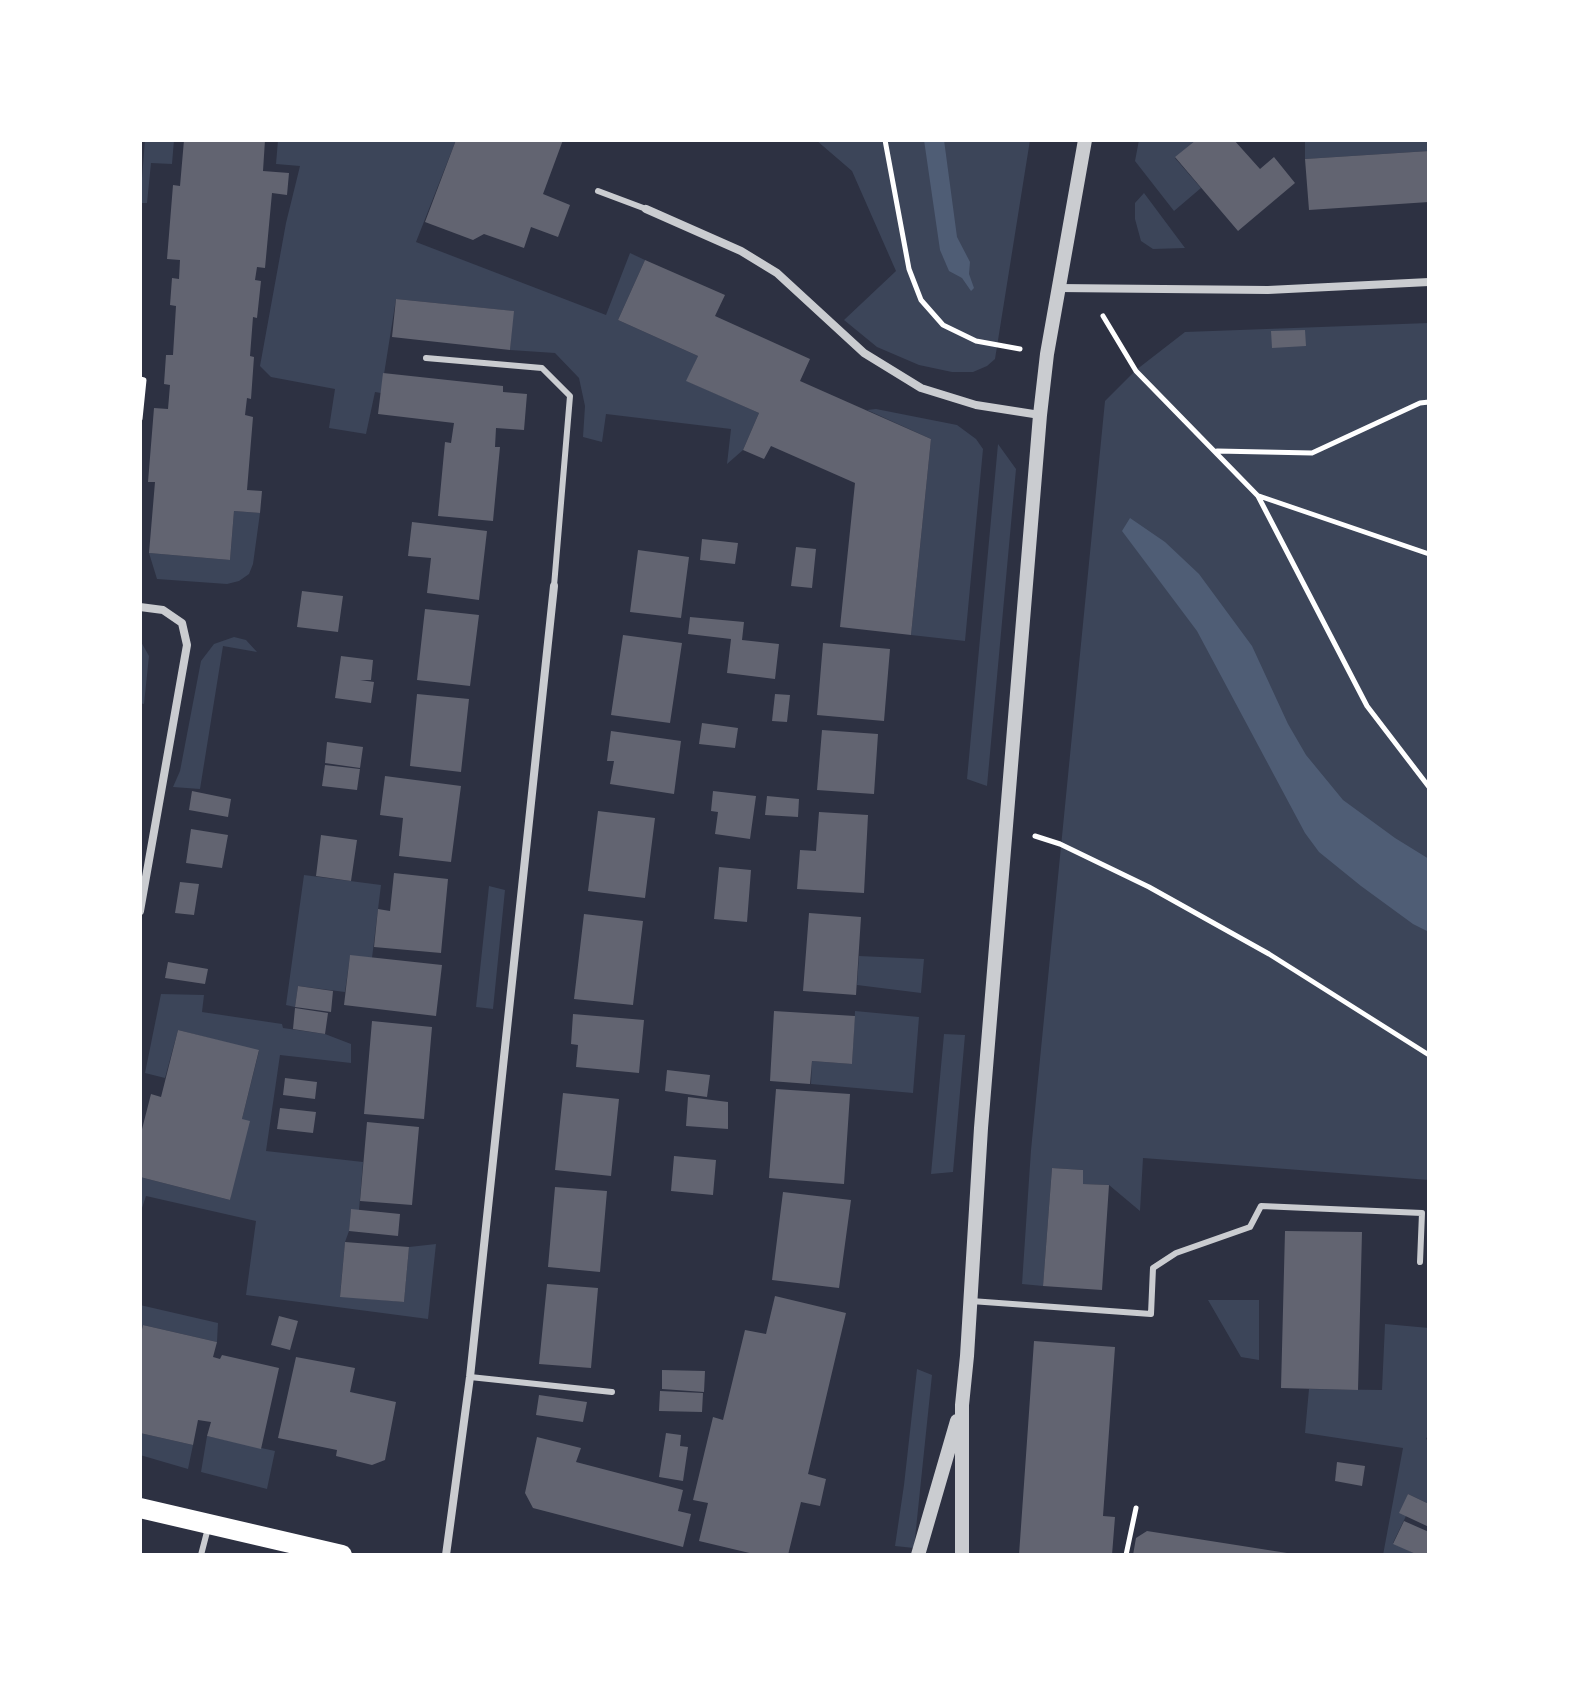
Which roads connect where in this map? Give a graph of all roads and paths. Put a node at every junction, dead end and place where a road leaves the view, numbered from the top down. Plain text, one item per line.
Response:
1 (885, 140) edge
2 (1085, 140) edge
3 (598, 191) dead end
4 (646, 209) joint
5 (1429, 282) edge
6 (1058, 288) junction
7 (1092, 289) junction
8 (1047, 354) junction
9 (426, 358) dead end
10 (140, 379) edge
11 (1429, 402) edge
12 (1040, 415) junction
13 (140, 419) edge
14 (1216, 451) junction
15 (1258, 496) junction
16 (1429, 554) edge
17 (554, 586) joint
18 (140, 607) edge
19 (1429, 787) edge
20 (1008, 826) junction
21 (140, 911) edge
22 (1429, 1055) edge
23 (1420, 1262) dead end
24 (971, 1301) junction
25 (470, 1377) junction
26 (612, 1392) dead end
27 (962, 1405) junction
28 (140, 1508) edge
29 (1136, 1508) dead end
30 (209, 1524) junction
31 (201, 1555) edge
32 (342, 1555) edge
33 (446, 1555) edge
34 (918, 1555) edge
35 (962, 1555) edge
36 (1126, 1555) edge

1 - 8 path
2 - 6 street
3 - 4 lane
4 - 12 street
5 - 7 street
6 - 7 street
6 - 8 street
7 - 14 path
8 - 12 street
9 - 17 lane
10 - 13 path
11 - 14 path
12 - 20 street
14 - 15 path
15 - 16 path
15 - 19 path
17 - 25 street
18 - 21 street
20 - 22 path
20 - 24 street
23 - 24 lane
24 - 27 street
25 - 26 lane
25 - 33 street
27 - 34 street
27 - 35 street
28 - 30 main road
29 - 36 path
30 - 31 lane
30 - 32 main road

